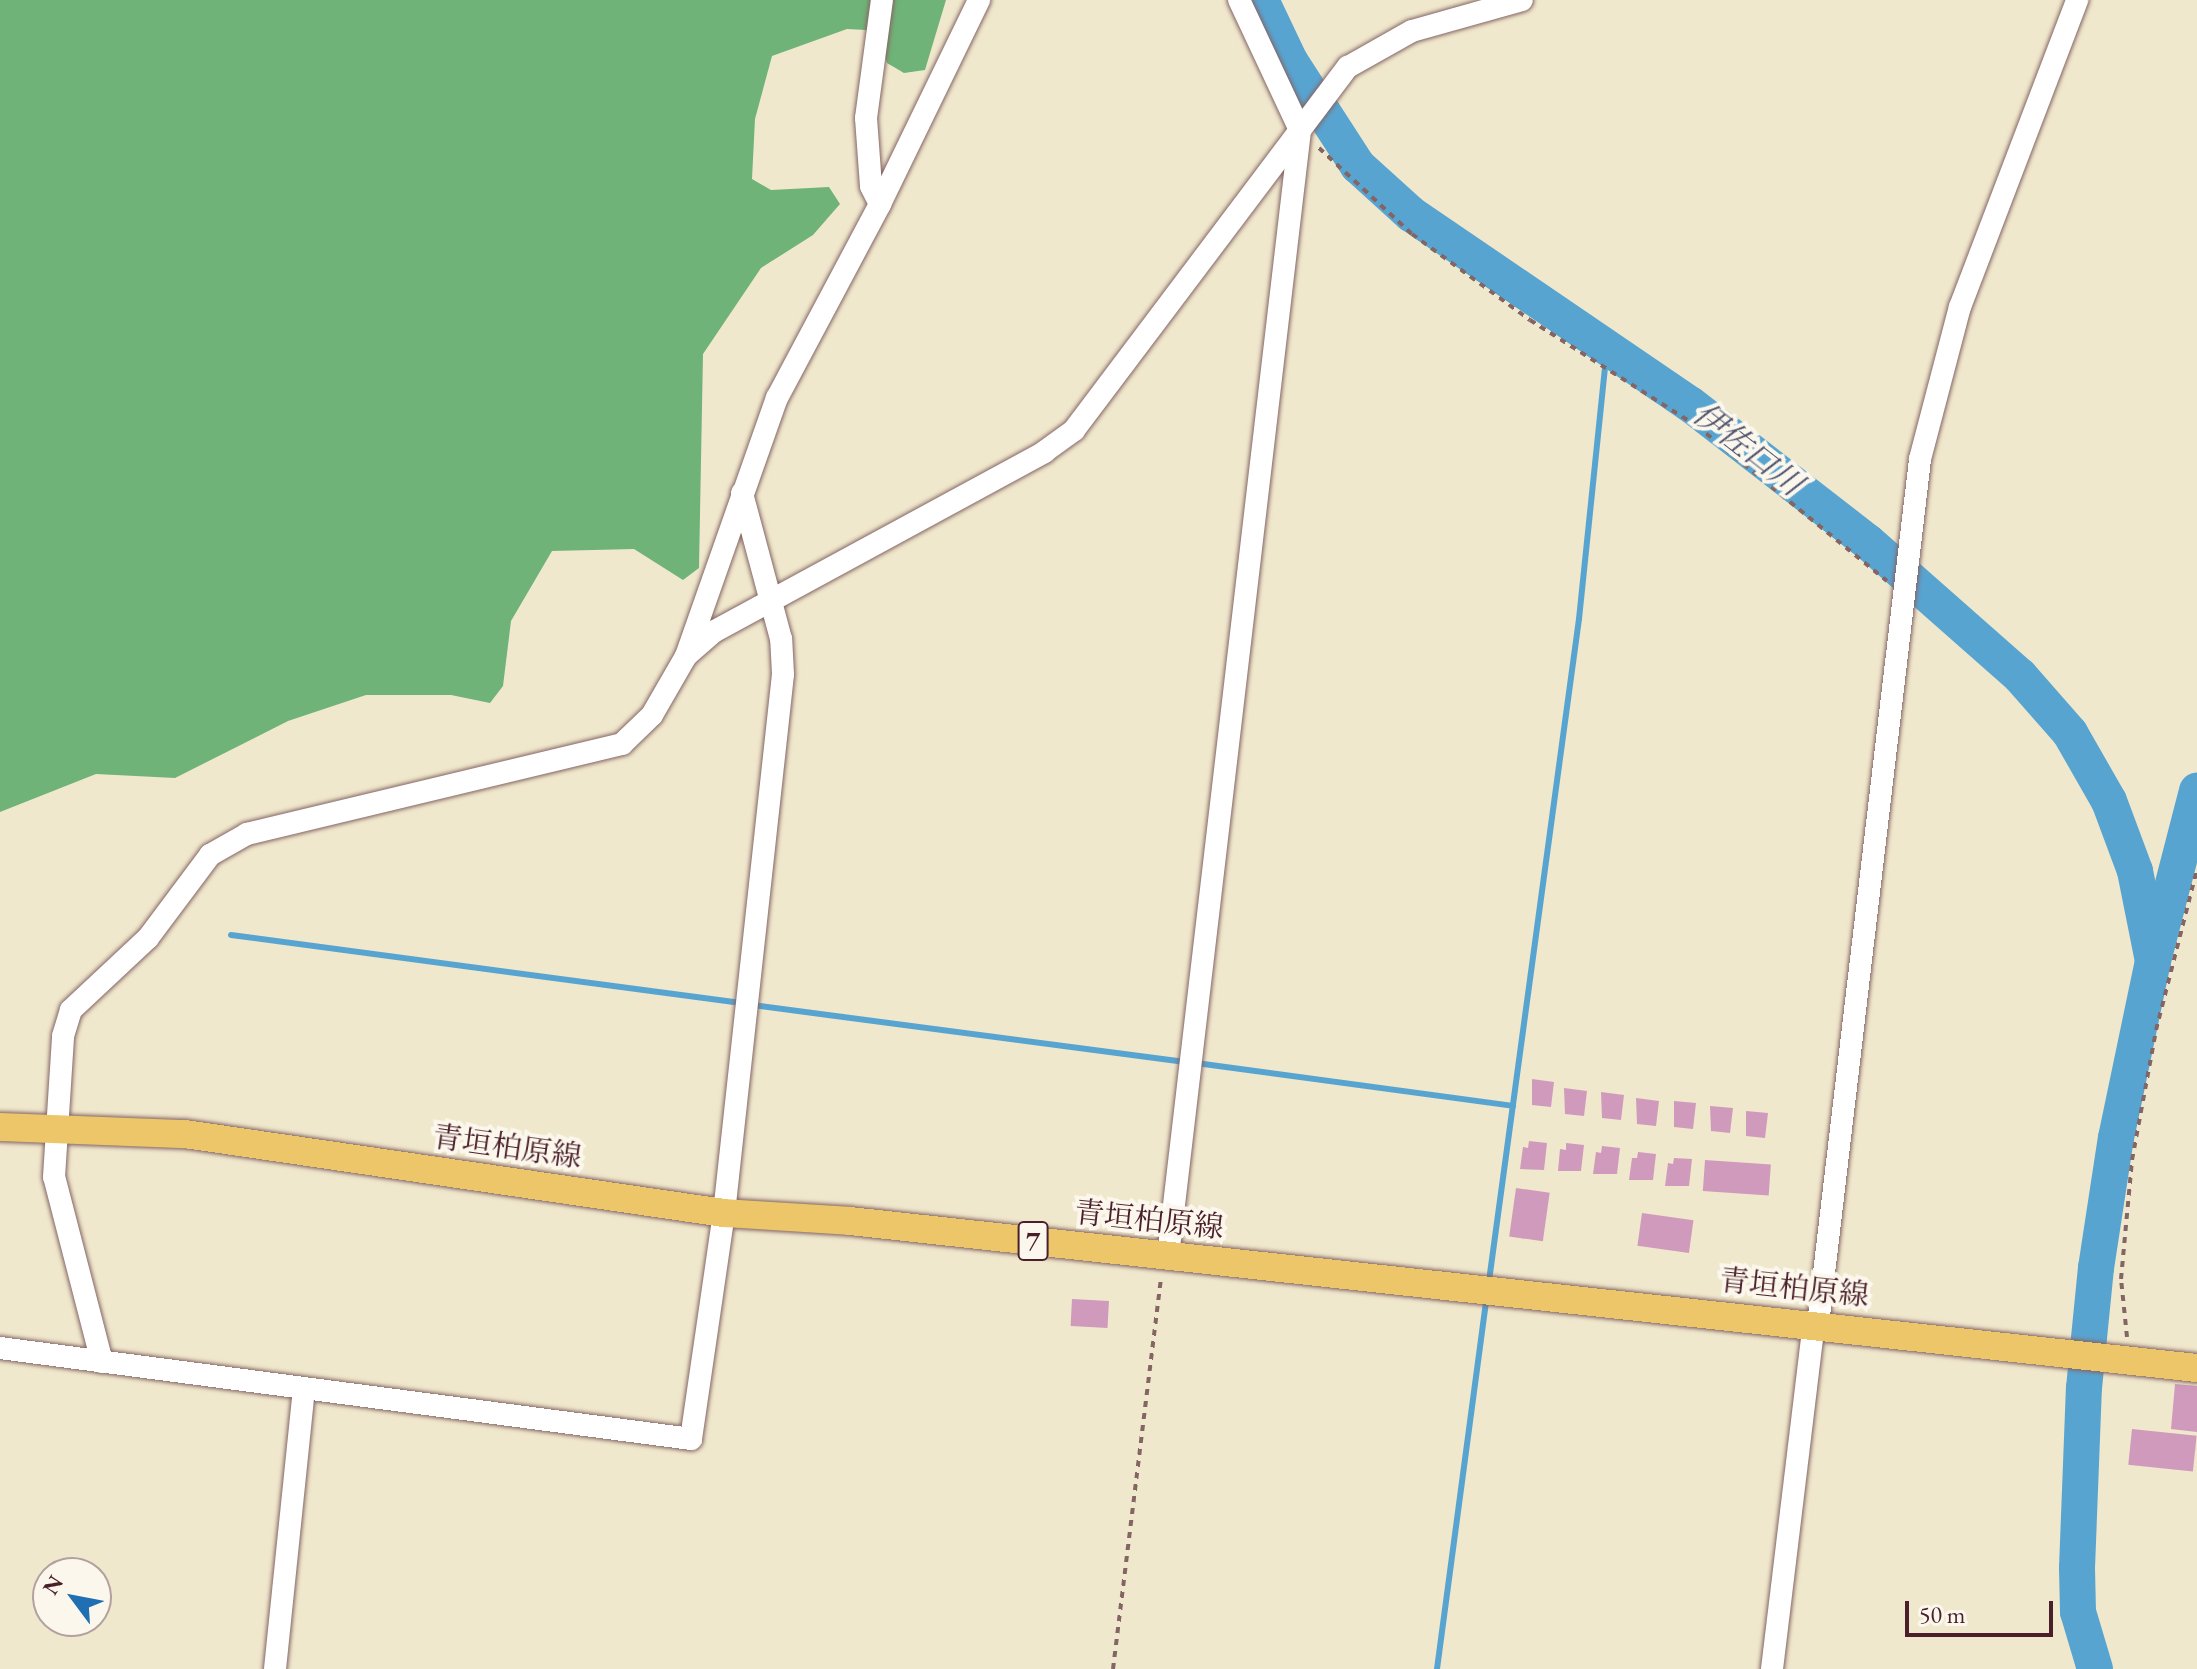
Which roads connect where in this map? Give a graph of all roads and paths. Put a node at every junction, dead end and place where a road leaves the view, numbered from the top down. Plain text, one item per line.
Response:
1 (882, 0) edge
2 (979, 0) edge
3 (1239, 0) edge
4 (1522, 0) edge
5 (2077, 0) edge
6 (1312, 114) junction
7 (880, 204) junction
8 (742, 493) junction
9 (1902, 594) junction
10 (770, 598) junction
11 (686, 656) junction
12 (2197, 869) edge
13 (0, 1127) edge
14 (57, 1127) junction
15 (724, 1213) junction
16 (1166, 1256) junction
17 (1816, 1324) junction
18 (0, 1348) edge
19 (2124, 1359) junction
20 (102, 1362) junction
21 (2197, 1368) edge
22 (304, 1390) junction
23 (275, 1669) edge
24 (1113, 1669) edge
25 (1772, 1669) edge

1 - 7 street
2 - 7 street
3 - 6 street
4 - 6 street
5 - 9 street
6 - 9 path
6 - 10 street
6 - 16 street
7 - 8 street
8 - 10 street
8 - 11 street
9 - 17 street
10 - 11 street
10 - 15 street
11 - 14 street
12 - 19 path
13 - 14 main road, 青垣柏原線 / 7
14 - 15 main road, 青垣柏原線 / 7
14 - 20 street
15 - 16 main road, 青垣柏原線 / 7
15 - 22 street
16 - 17 main road, 青垣柏原線 / 7
16 - 24 path
17 - 19 main road, 青垣柏原線 / 7
17 - 25 street
18 - 20 street
19 - 21 main road, 青垣柏原線 / 7
20 - 22 street
22 - 23 street

